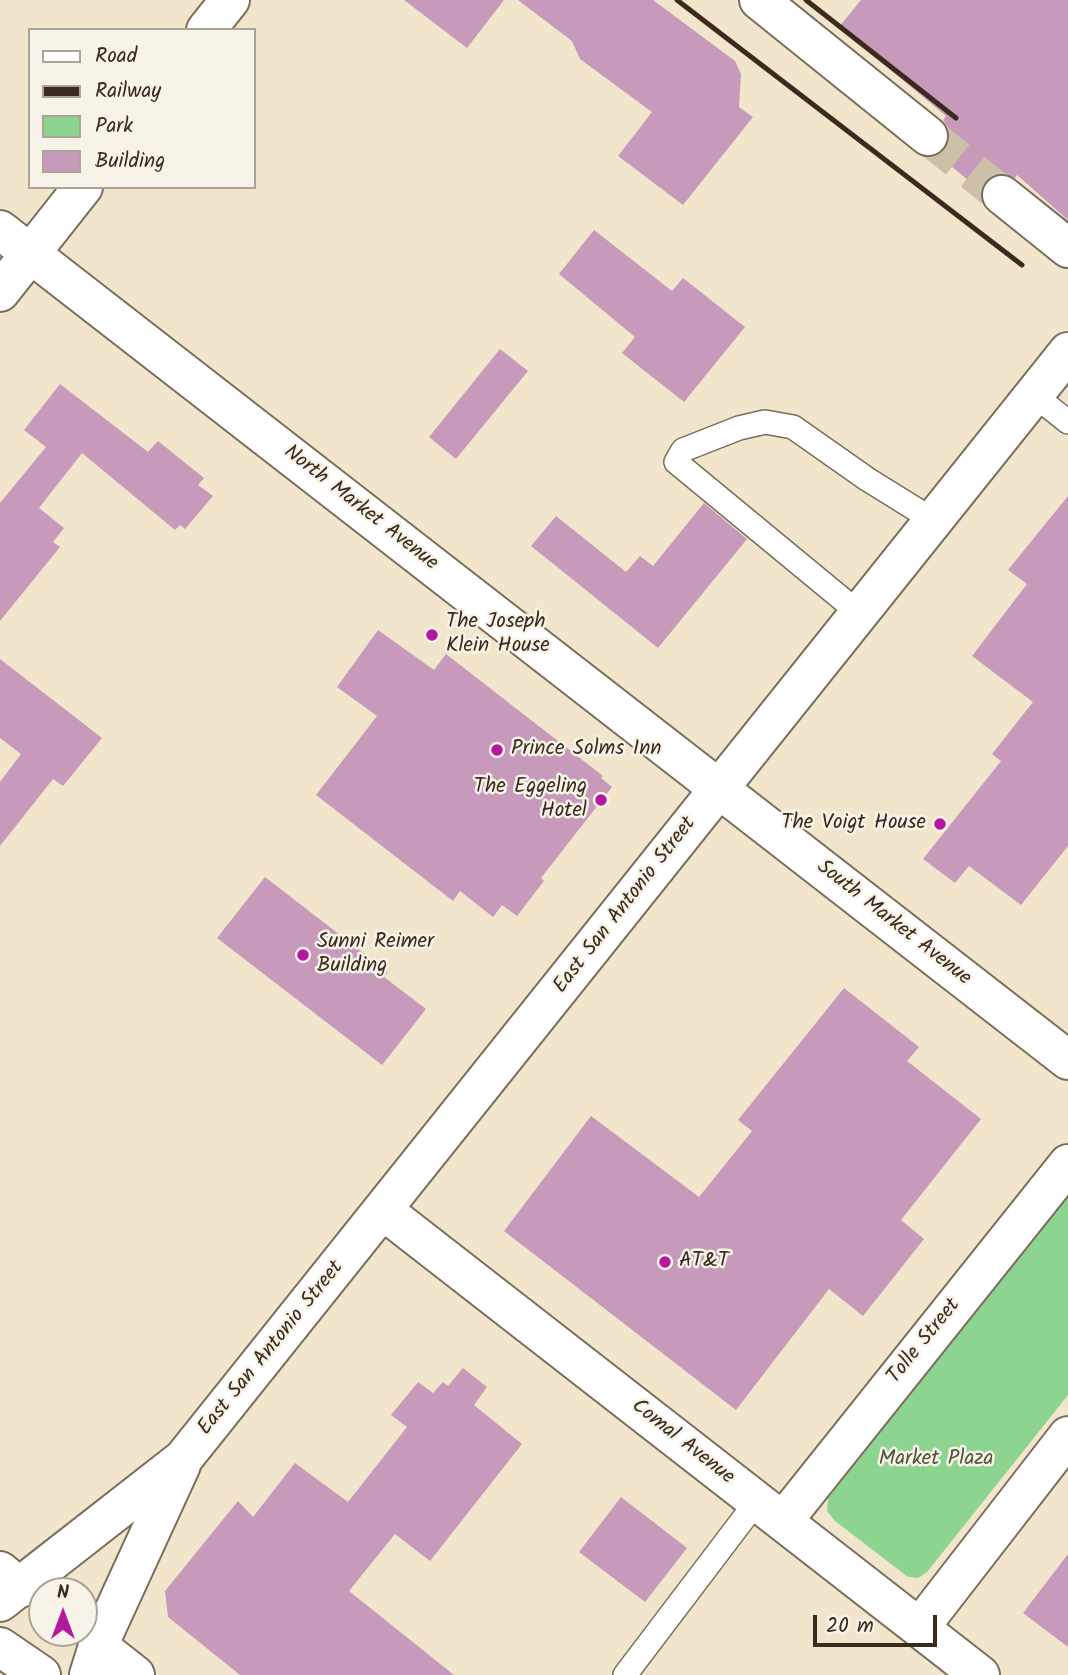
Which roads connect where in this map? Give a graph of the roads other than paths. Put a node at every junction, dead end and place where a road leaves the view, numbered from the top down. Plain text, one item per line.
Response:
1 (230, 0) edge
2 (759, 0) edge
3 (208, 28) edge
4 (928, 135) tunnel mouth
5 (81, 189) edge
6 (1002, 195) tunnel mouth
7 (0, 230) edge
8 (1068, 248) edge
9 (31, 254) junction
10 (0, 292) edge
11 (1068, 352) edge
12 (1034, 395) junction
13 (1068, 422) edge
14 (933, 520) junction
15 (859, 612) junction
16 (719, 788) junction
17 (1068, 1060) edge
18 (1068, 1164) edge
19 (384, 1211) junction
20 (1068, 1436) edge
21 (183, 1460) junction
22 (770, 1511) junction
23 (7, 1587) edge
24 (919, 1627) junction
25 (0, 1647) edge
26 (94, 1660) edge
27 (41, 1675) edge
28 (135, 1675) edge
29 (625, 1675) edge
30 (980, 1675) edge

1 - 3 street
2 - 4 street
5 - 9 street
6 - 8 street
7 - 9 street, North Market Avenue
9 - 10 street
9 - 16 street, North Market Avenue
11 - 12 street, East San Antonio Street
12 - 13 lane
12 - 14 street, East San Antonio Street
14 - 15 street, East San Antonio Street
14 - 15 lane
15 - 16 street, East San Antonio Street
16 - 17 street, South Market Avenue
16 - 19 street, East San Antonio Street
18 - 22 street, Tolle Street
19 - 21 street, East San Antonio Street
19 - 22 street, Comal Avenue
20 - 24 street
21 - 23 street, East San Antonio Street
21 - 26 street, East San Antonio Street
22 - 24 street, Comal Avenue
22 - 29 lane
24 - 30 street, Comal Avenue
25 - 27 street
26 - 28 street

